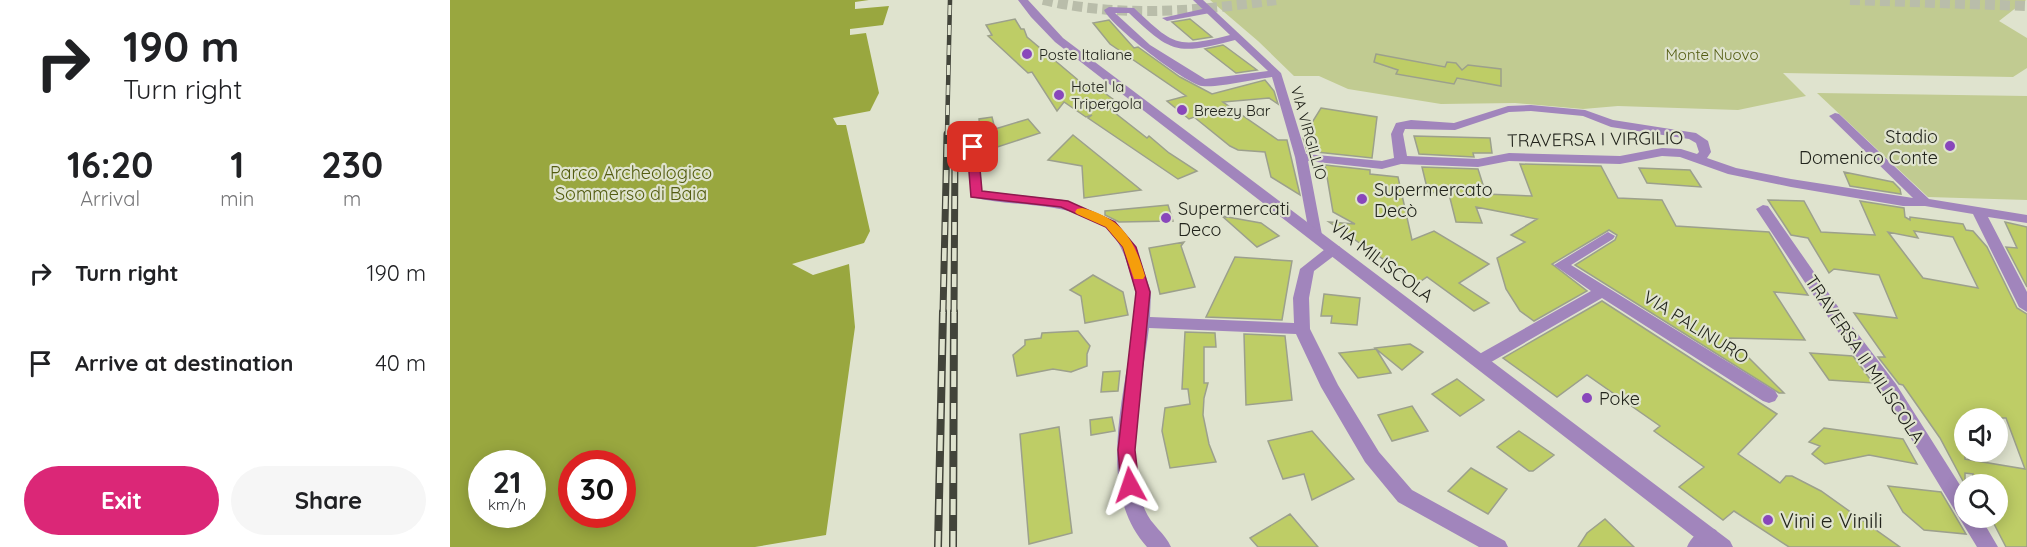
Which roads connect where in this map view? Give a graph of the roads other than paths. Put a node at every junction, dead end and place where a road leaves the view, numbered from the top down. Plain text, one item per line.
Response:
1 (1023, 0) edge
2 (1198, 0) edge
3 (1207, 11) junction
4 (1167, 18) dead end
5 (1238, 36) junction
6 (1276, 73) junction
7 (1835, 116) dead end
8 (973, 147) dead end
9 (1301, 157) junction
10 (1700, 158) junction
11 (1401, 160) junction
12 (1925, 202) junction
13 (1763, 209) dead end
14 (1978, 211) junction
15 (2027, 219) edge
16 (1316, 235) junction
17 (1608, 236) dead end
18 (1334, 249) junction
19 (1602, 291) junction
20 (2027, 307) edge
21 (1142, 322) junction
22 (1302, 328) junction
23 (1480, 361) junction
24 (1769, 396) dead end
25 (1954, 492) edge
26 (1976, 528) edge
27 (1710, 544) edge
28 (1161, 547) edge
29 (1498, 547) edge
30 (1988, 547) edge

1 - 16 street, VIA MILISCOLA
2 - 3 street, VIA VIRGILLIO
3 - 4 street
3 - 5 street, VIA VIRGILLIO
5 - 6 street, VIA VIRGILLIO
5 - 6 street
6 - 9 street, VIA VIRGILLIO
7 - 12 street
8 - 21 street
9 - 11 street, TRAVERSA I VIRGILIO
9 - 16 street, VIA VIRGILLIO
10 - 11 street, TRAVERSA I VIRGILIO
10 - 11 street
10 - 12 street, TRAVERSA I VIRGILIO
12 - 14 street, TRAVERSA I VIRGILIO
13 - 25 street, TRAVERSA II MILISCOLA
14 - 15 street, TRAVERSA I VIRGILIO
14 - 20 street
16 - 18 street, VIA MILISCOLA
17 - 19 street, VIA PALINURO
18 - 22 street
18 - 23 street, VIA MILISCOLA
19 - 23 street
19 - 24 street, VIA PALINURO
21 - 22 street
21 - 28 street
22 - 29 street
23 - 27 street, VIA MILISCOLA
26 - 30 street

